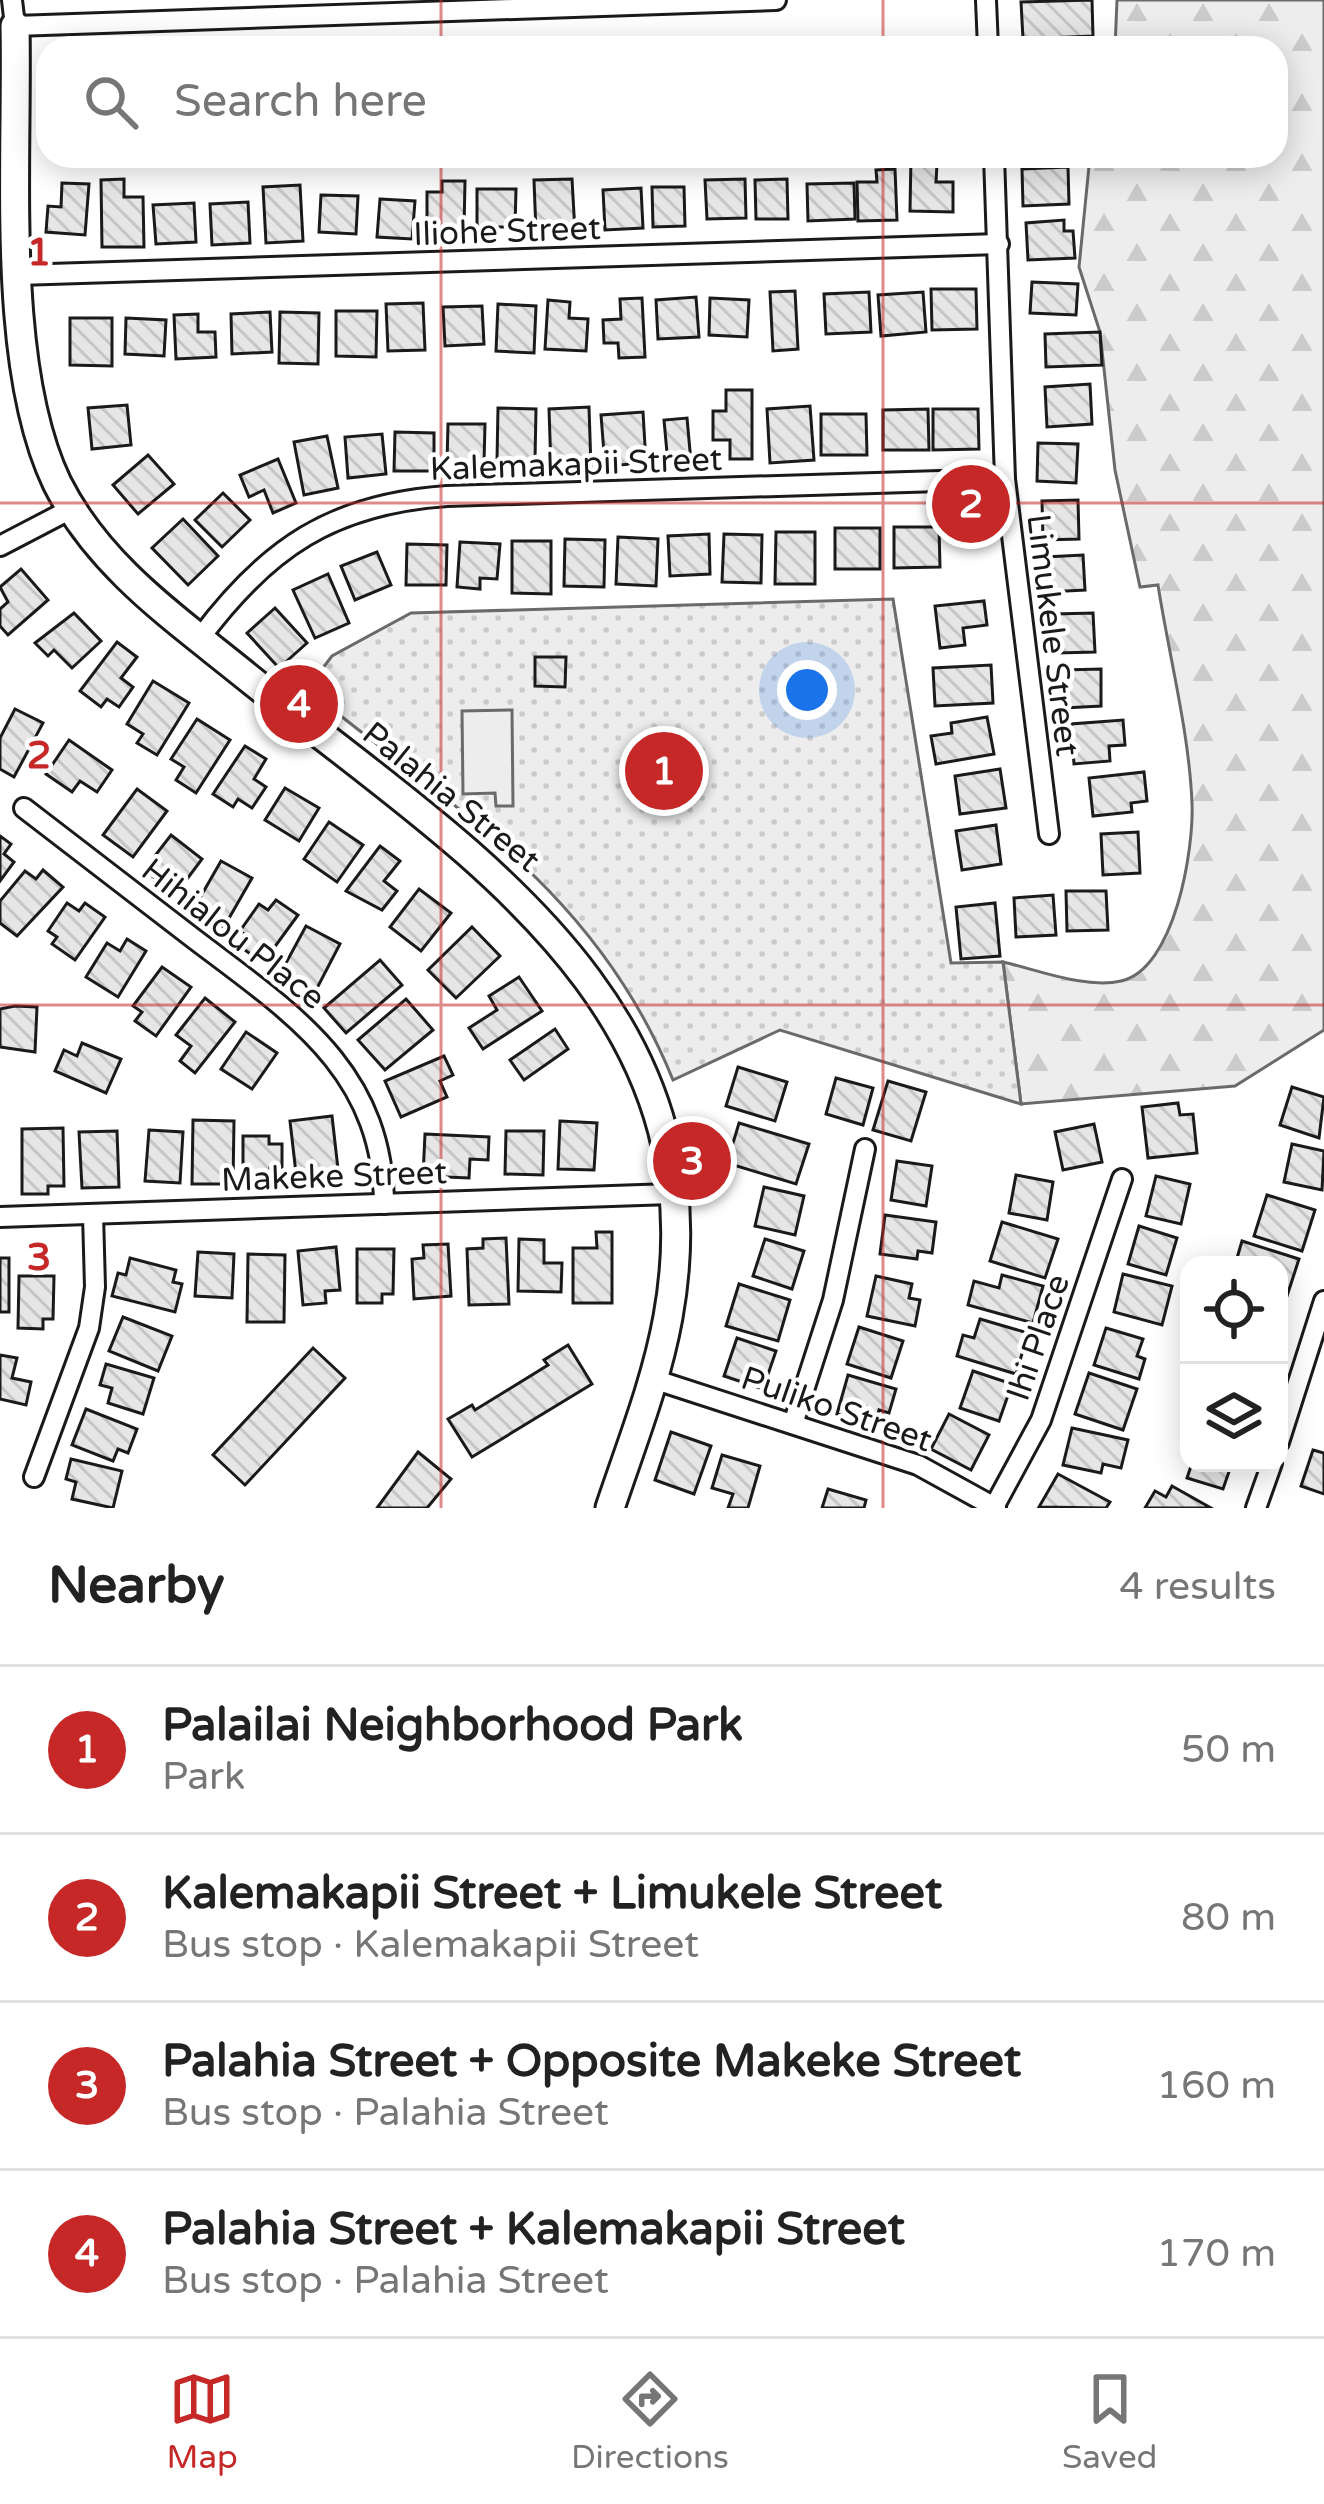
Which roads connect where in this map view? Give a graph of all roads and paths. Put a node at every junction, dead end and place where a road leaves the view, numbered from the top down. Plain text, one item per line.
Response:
1 (776, 0) edge
2 (986, 0) edge
3 (364, 7) edge
4 (13, 13) edge
5 (988, 36) edge
6 (995, 168) edge
7 (998, 244) junction
8 (18, 275) junction
9 (1005, 479) junction
10 (71, 508) junction
11 (0, 546) edge
12 (200, 638) junction
13 (24, 808) dead end
14 (1049, 834) dead end
15 (865, 1149) dead end
16 (1122, 1179) dead end
17 (671, 1194) junction
18 (384, 1204) junction
19 (93, 1214) junction
20 (0, 1217) edge
21 (1324, 1301) edge
22 (653, 1379) junction
23 (1288, 1414) edge
24 (793, 1424) junction
25 (1269, 1472) edge
26 (34, 1477) dead end
27 (995, 1507) edge
28 (610, 1508) edge
29 (1256, 1508) edge

1 - 3 street
2 - 5 street
3 - 4 street
4 - 8 street, Palahia Street
6 - 7 street, Limukele Street
7 - 8 street, Iliohe Street
7 - 9 street, Limukele Street
8 - 10 street, Palahia Street
9 - 12 street, Kalemakapii Street
9 - 14 street, Limukele Street
10 - 11 street
10 - 12 street, Palahia Street
12 - 17 street, Palahia Street
13 - 18 street, Hihialou Place
15 - 24 street
16 - 27 street, Ihi Place
17 - 18 street, Makeke Street
17 - 22 street, Palahia Street
18 - 19 street, Makeke Street
19 - 20 street, Makeke Street
19 - 26 street
21 - 23 street
22 - 24 street, Puliko Street
22 - 28 street, Palahia Street
24 - 27 street, Puliko Street
25 - 29 street

